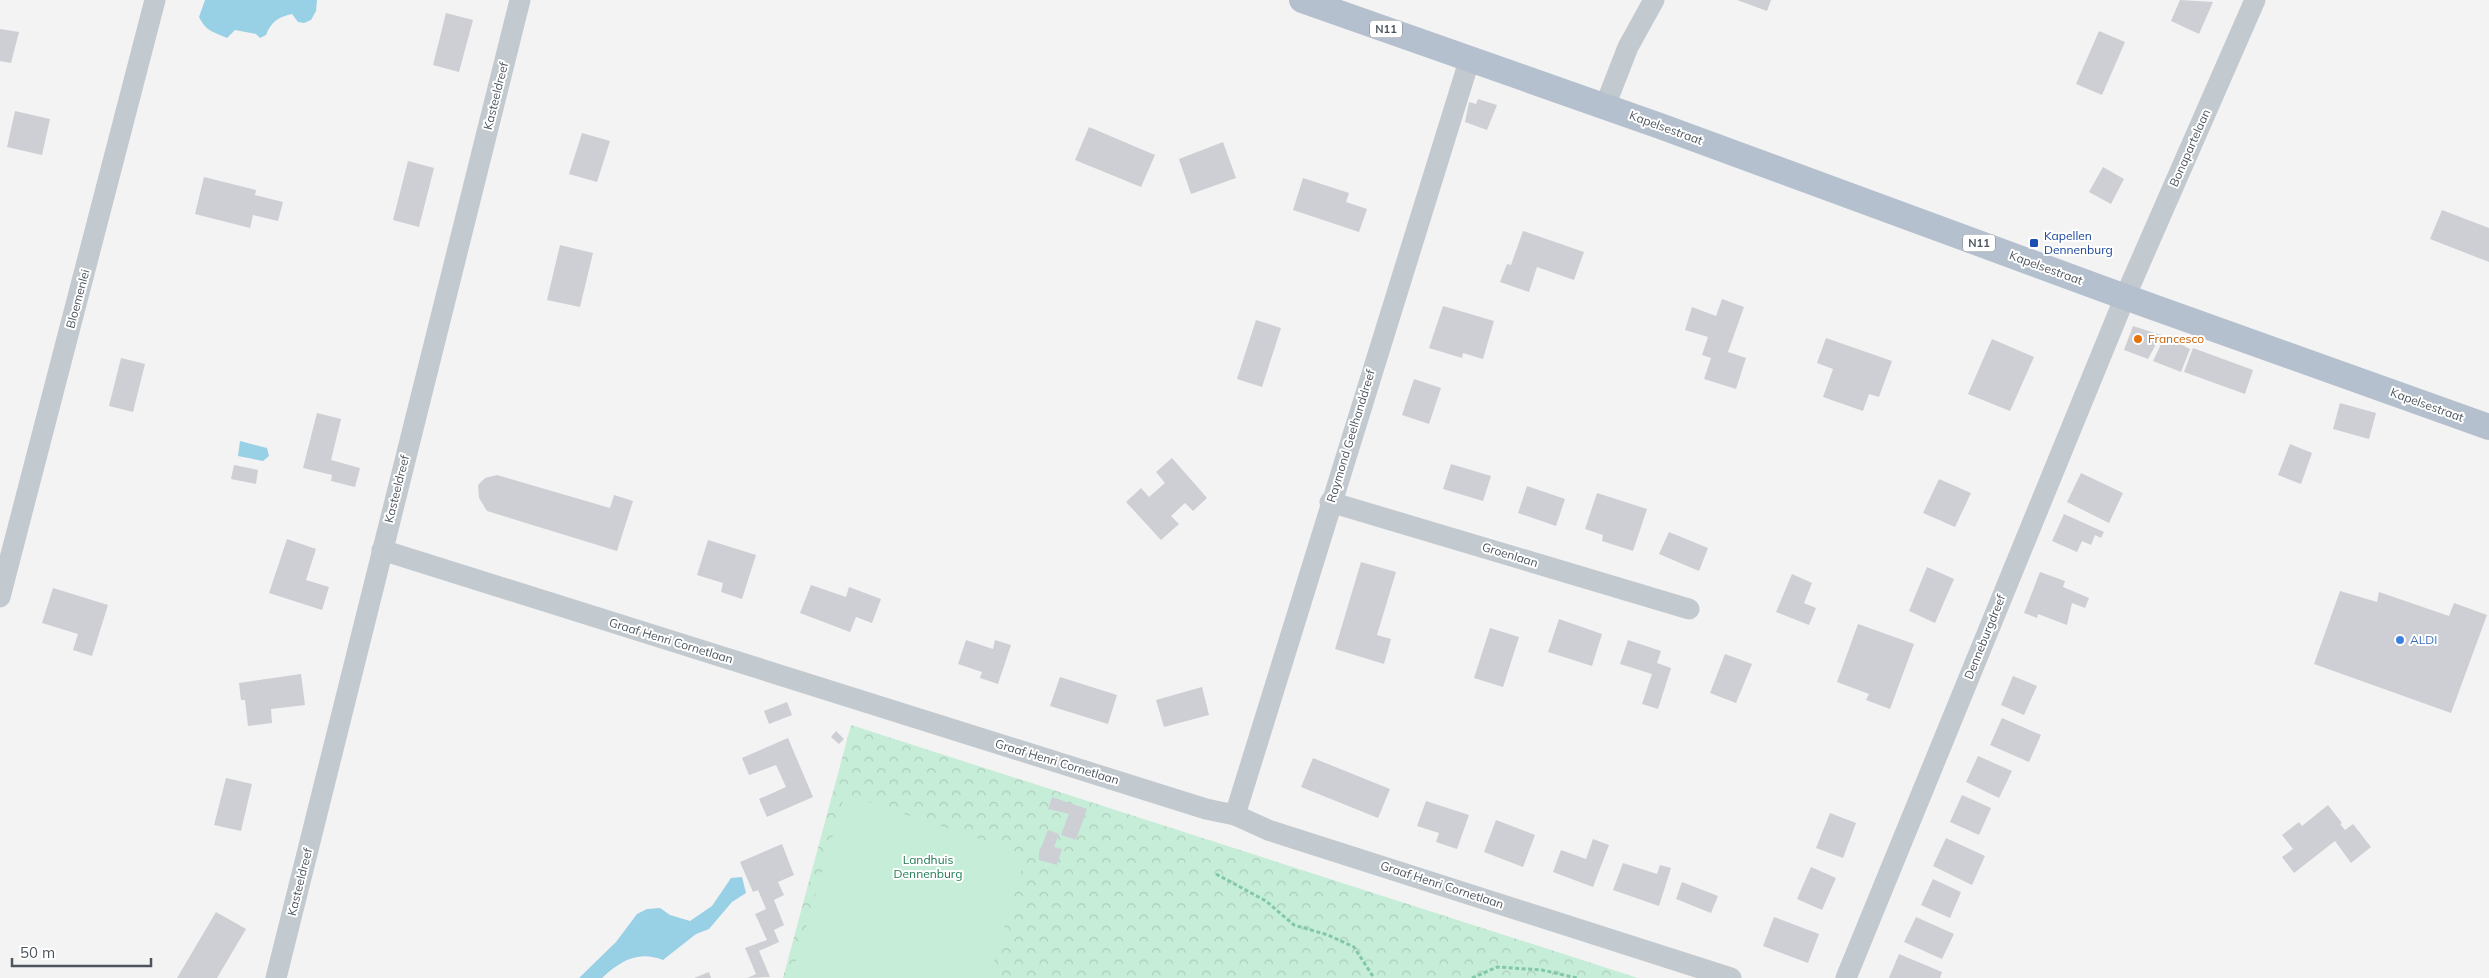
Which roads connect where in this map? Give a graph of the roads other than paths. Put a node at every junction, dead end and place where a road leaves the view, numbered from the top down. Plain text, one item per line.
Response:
1 (155, 0) edge
2 (520, 0) edge
3 (1302, 0) edge
4 (1654, 0) edge
5 (2255, 0) edge
6 (1470, 58) junction
7 (1605, 106) junction
8 (2125, 297) junction
9 (2489, 427) edge
10 (1330, 502) junction
11 (382, 550) junction
12 (0, 598) edge
13 (1689, 609) dead end
14 (1235, 815) junction
15 (276, 978) edge
16 (1730, 978) edge
17 (1846, 978) edge

1 - 12 street, Bloemenlei
2 - 11 street, Kasteeldreef
3 - 6 main road, Kapelsestraat / N11
4 - 7 street
5 - 8 street, Bonapartelaan
6 - 7 main road, Kapelsestraat / N11
6 - 10 street, Raymond Geelhanddreef
7 - 8 main road, Kapelsestraat / N11
8 - 9 main road, Kapelsestraat / N11
8 - 17 street, Denneburgdreef
10 - 13 street, Groenlaan
10 - 14 street, Raymond Geelhanddreef
11 - 14 street, Graaf Henri Cornetlaan
11 - 15 street, Kasteeldreef
14 - 16 street, Graaf Henri Cornetlaan

